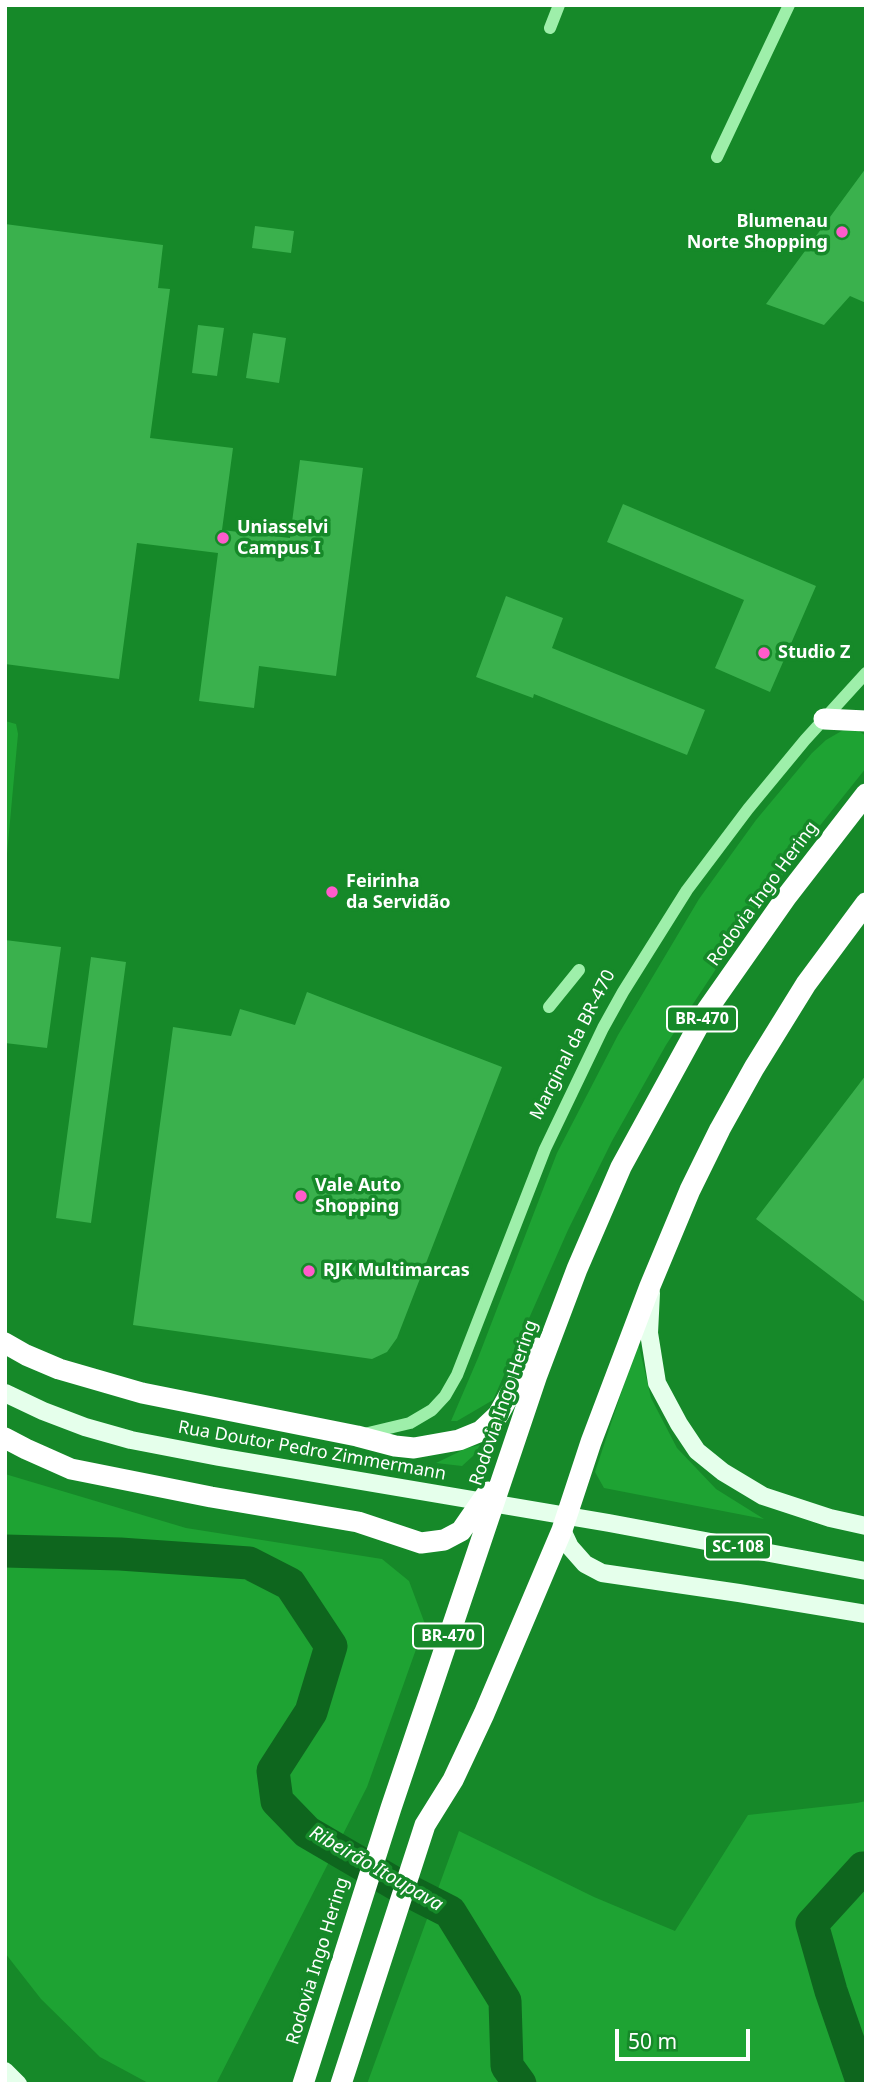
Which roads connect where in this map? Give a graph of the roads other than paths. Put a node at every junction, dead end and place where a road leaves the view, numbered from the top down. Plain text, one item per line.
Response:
1 (559, 5) edge
2 (789, 5) edge
3 (550, 29) dead end
4 (717, 157) dead end
5 (866, 673) edge
6 (824, 719) junction
7 (866, 721) edge
8 (866, 794) edge
9 (866, 903) edge
10 (579, 971) dead end
11 (549, 1007) dead end
12 (577, 1269) junction
13 (650, 1286) junction
14 (5, 1343) edge
15 (5, 1393) edge
16 (357, 1436) junction
17 (5, 1438) edge
18 (507, 1464) junction
19 (866, 1526) edge
20 (562, 1530) junction
21 (866, 1571) edge
22 (866, 1614) edge
23 (5, 2071) edge
24 (18, 2084) edge
25 (303, 2084) edge
26 (341, 2084) edge

1 - 3 street
2 - 4 street
5 - 6 street, Marginal da BR-470
6 - 7 highway
6 - 16 street, Marginal da BR-470
8 - 12 highway, Rodovia Ingo Hering / BR-470
9 - 13 highway
10 - 11 street
12 - 16 highway
12 - 18 highway, Rodovia Ingo Hering / BR-470
13 - 19 main road
13 - 20 highway
14 - 16 highway
15 - 21 main road, Rua Doutor Pedro Zimmermann / SC-108
17 - 18 highway
18 - 25 highway, Rodovia Ingo Hering / BR-470
20 - 22 main road
20 - 26 highway
23 - 24 main road

